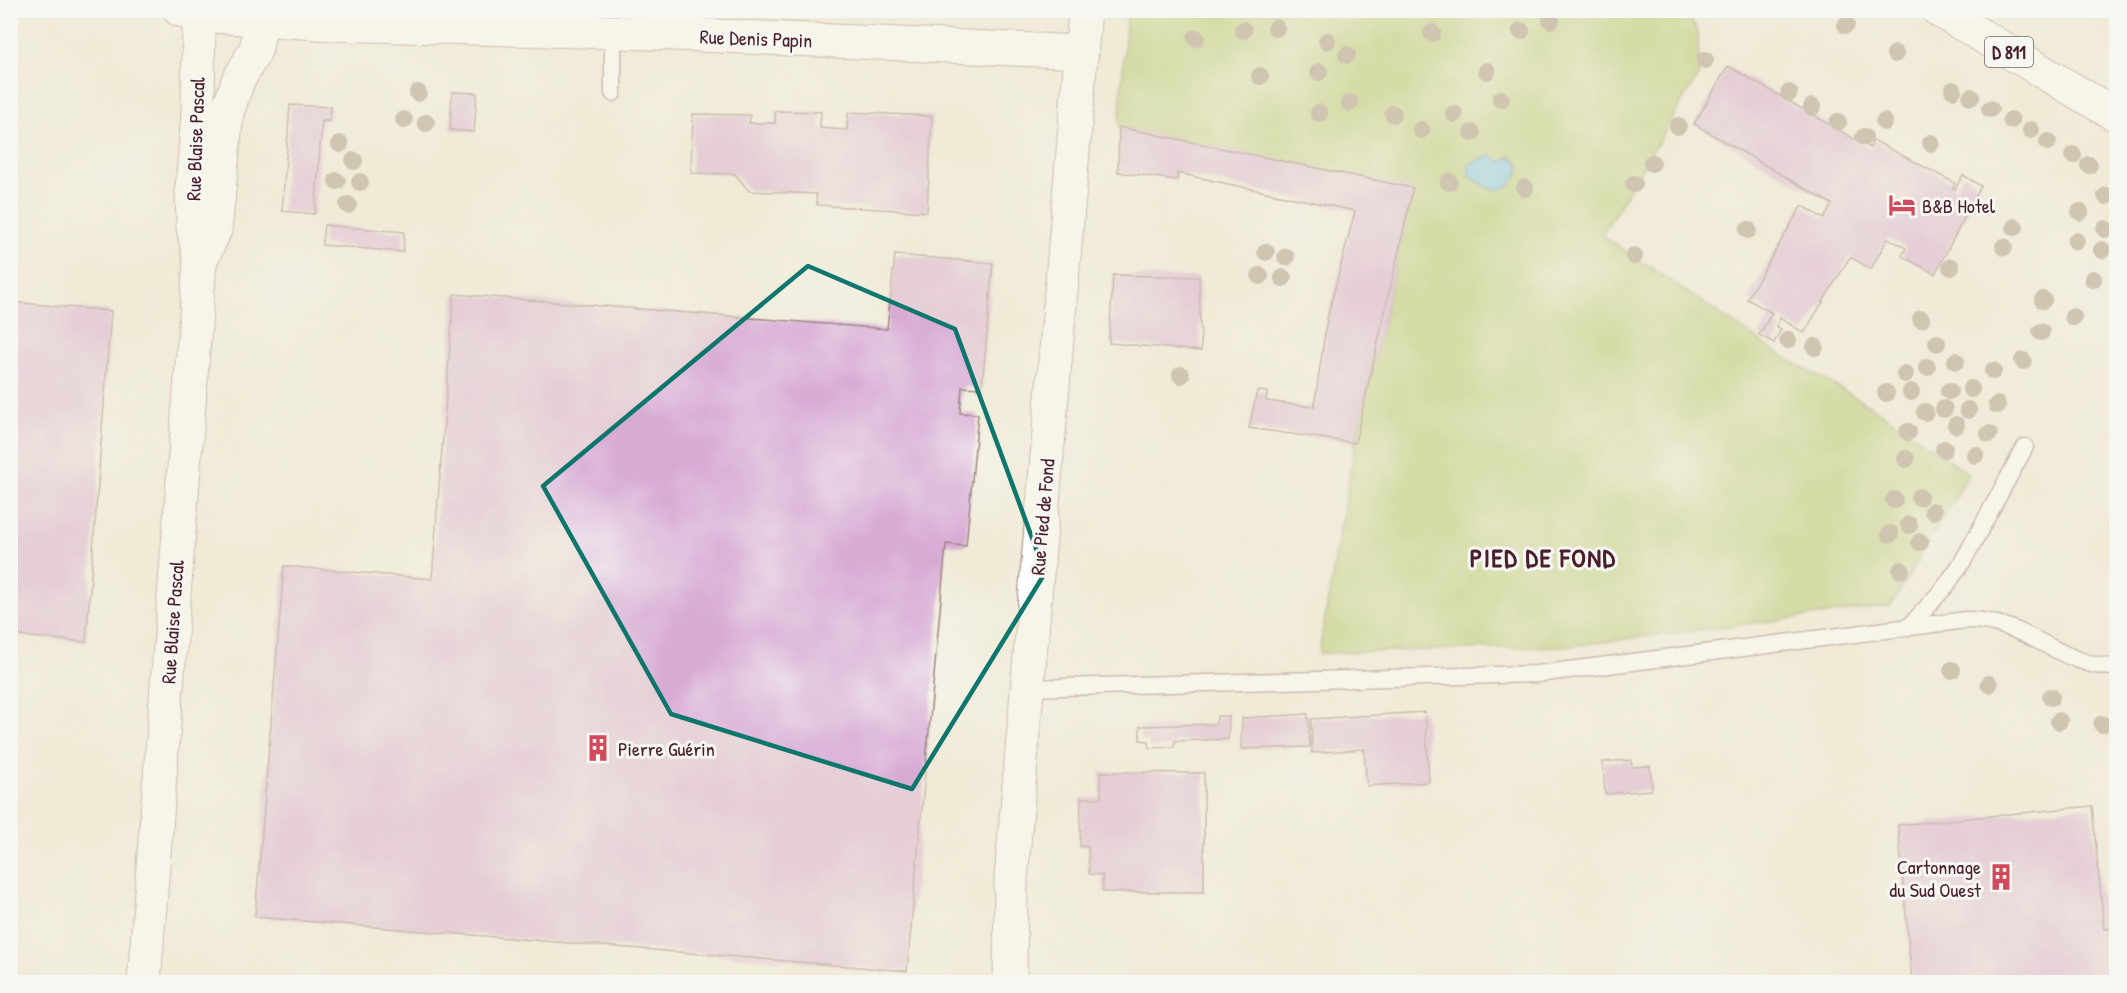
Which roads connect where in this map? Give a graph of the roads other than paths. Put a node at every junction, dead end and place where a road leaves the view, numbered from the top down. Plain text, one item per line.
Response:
1 (1085, 10) edge
2 (1938, 10) edge
3 (189, 13) edge
4 (394, 18) edge
5 (261, 20) junction
6 (613, 32) junction
7 (1082, 52) junction
8 (612, 93) dead end
9 (2116, 115) edge
10 (200, 262) junction
11 (2025, 447) dead end
12 (1909, 627) junction
13 (2116, 667) edge
14 (1027, 688) junction
15 (144, 982) edge
16 (1010, 982) edge

1 - 7 street, Rue Pied de Fond
2 - 9 street, D 811
3 - 5 street, Rue Denis Papin
3 - 10 street, Rue Blaise Pascal
4 - 5 street, Rue Denis Papin
4 - 6 street, Rue Denis Papin
5 - 10 street, Rue Blaise Pascal
6 - 7 street, Rue Denis Papin
6 - 8 lane
7 - 14 street, Rue Pied de Fond
10 - 15 street, Rue Blaise Pascal
11 - 12 lane
12 - 13 lane
12 - 14 lane
14 - 16 street, Rue Pied de Fond

